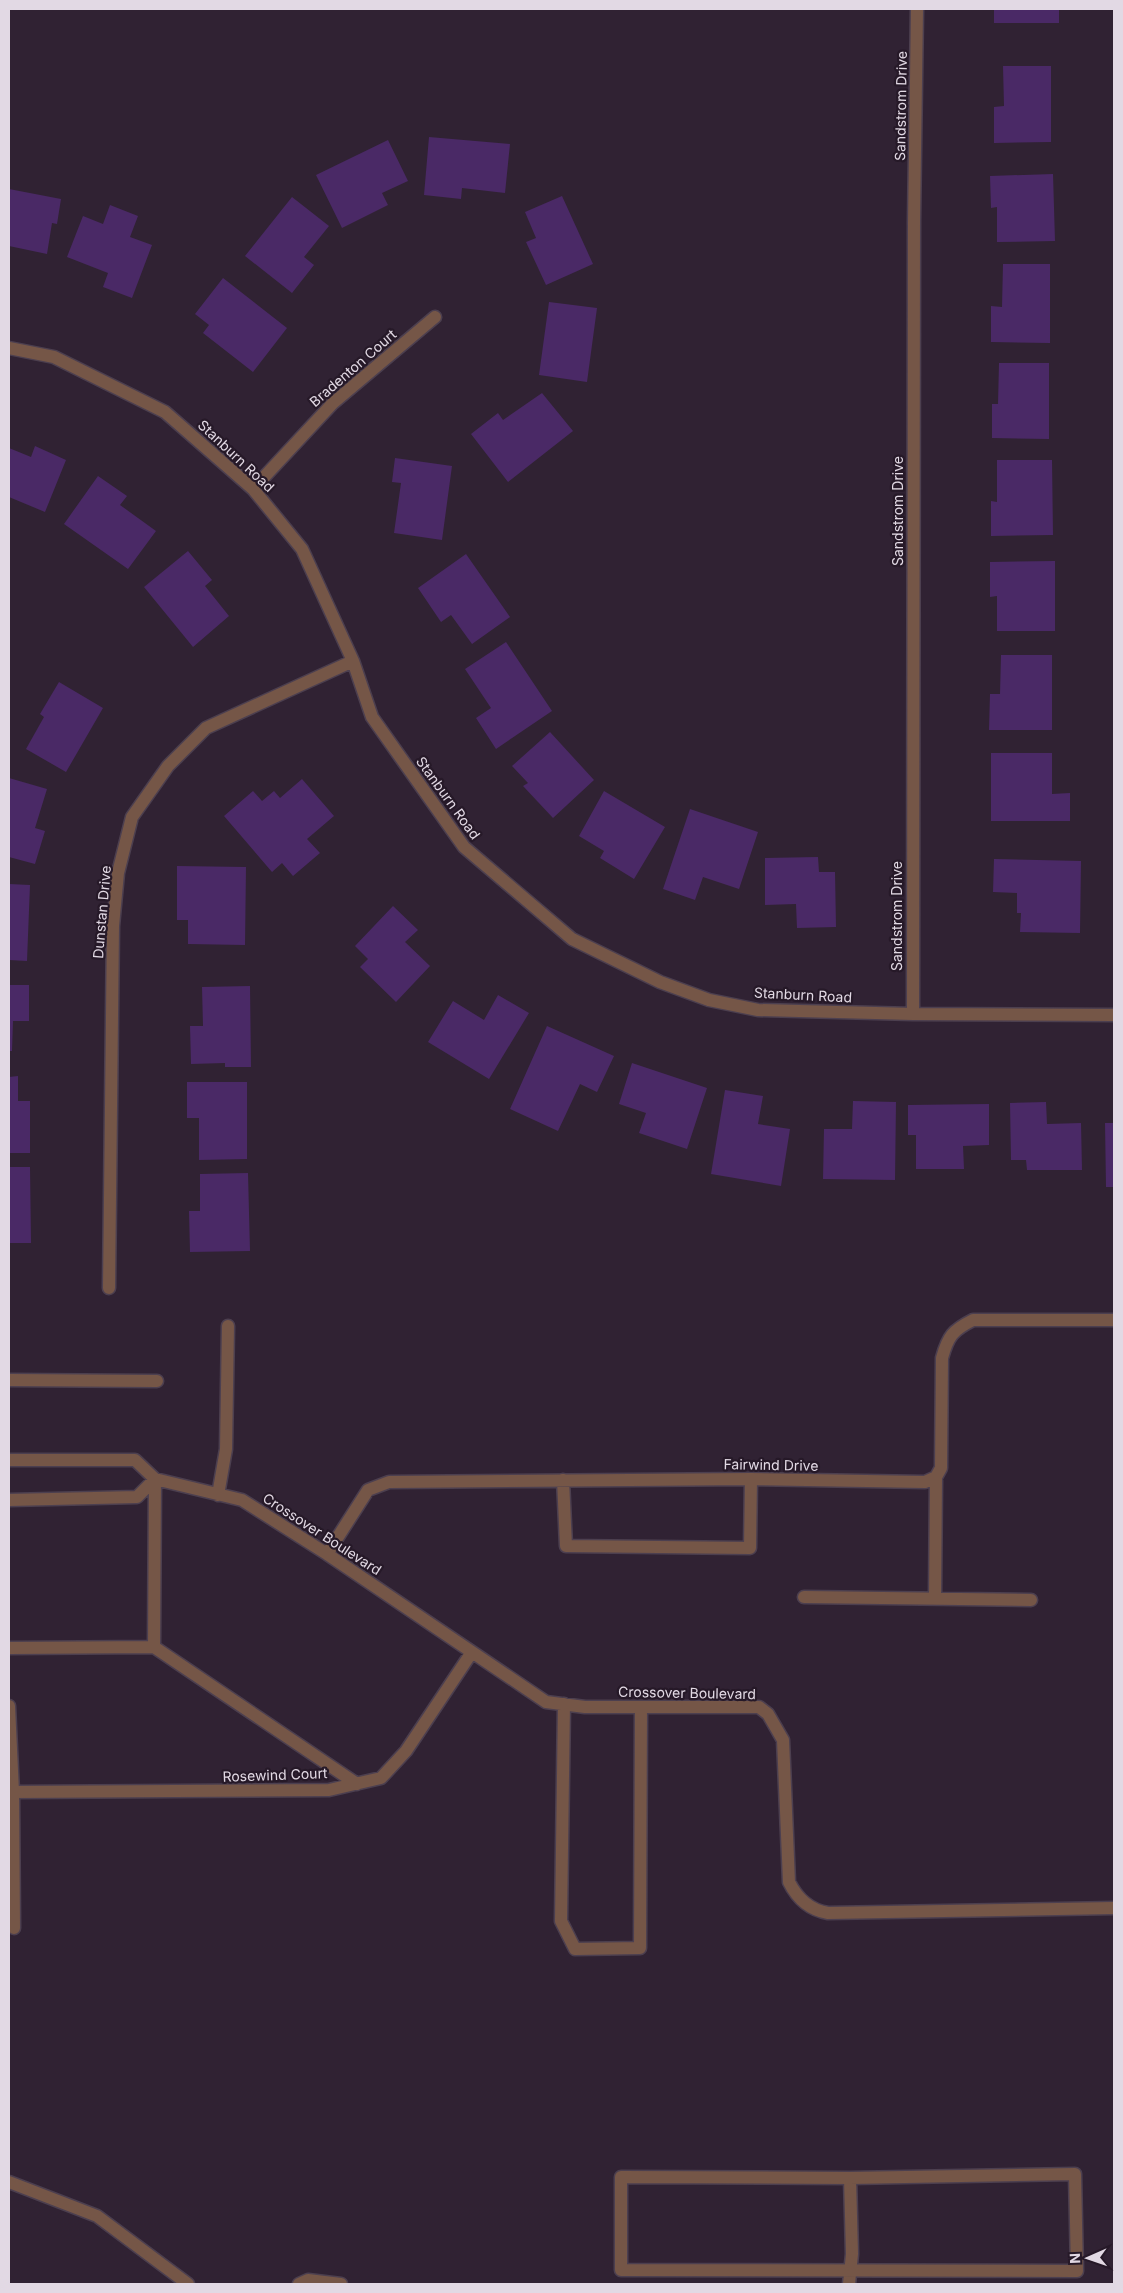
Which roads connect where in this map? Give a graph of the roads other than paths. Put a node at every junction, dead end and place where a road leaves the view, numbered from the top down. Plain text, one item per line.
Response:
1 (917, 9) edge
2 (435, 317) dead end
3 (9, 348) edge
4 (253, 489) junction
5 (352, 661) junction
6 (912, 1014) junction
7 (1114, 1015) edge
8 (109, 1288) dead end
9 (1114, 1320) edge
10 (228, 1326) dead end
11 (9, 1380) edge
12 (156, 1381) dead end
13 (9, 1460) edge
14 (936, 1477) junction
15 (155, 1479) junction
16 (751, 1479) junction
17 (563, 1480) junction
18 (218, 1495) junction
19 (9, 1500) edge
20 (327, 1554) junction
21 (804, 1596) dead end
22 (935, 1599) junction
23 (1031, 1600) dead end
24 (154, 1647) junction
25 (9, 1648) edge
26 (472, 1652) junction
27 (564, 1704) junction
28 (9, 1706) edge
29 (641, 1707) junction
30 (357, 1784) junction
31 (13, 1792) junction
32 (1114, 1908) edge
33 (14, 1928) dead end
34 (850, 2178) junction
35 (9, 2182) edge
36 (849, 2278) edge
37 (188, 2284) edge
38 (299, 2284) edge
39 (341, 2284) edge

1 - 6 street, Sandstrom Drive
2 - 4 street, Bradenton Court
3 - 4 street, Stanburn Road
4 - 5 street, Stanburn Road
5 - 6 street, Stanburn Road
5 - 8 street, Dunstan Drive
6 - 7 street, Stanburn Road
9 - 14 street
10 - 18 street
11 - 12 street
13 - 15 street, Crossover Boulevard
14 - 16 street, Fairwind Drive
14 - 22 street
15 - 18 street, Crossover Boulevard
15 - 19 street
15 - 24 street
16 - 17 street, Fairwind Drive
16 - 17 street
17 - 20 street, Fairwind Drive
18 - 20 street, Crossover Boulevard
20 - 26 street, Crossover Boulevard
21 - 22 street
22 - 23 street
24 - 25 street
24 - 30 street
26 - 27 street, Crossover Boulevard
26 - 30 street, Rosewind Court
27 - 29 street, Crossover Boulevard
27 - 29 street
28 - 31 street
29 - 32 street, Crossover Boulevard
30 - 31 street, Rosewind Court
31 - 33 street
34 - 36 street
34 - 36 street
34 - 36 street
35 - 37 street
38 - 39 street

